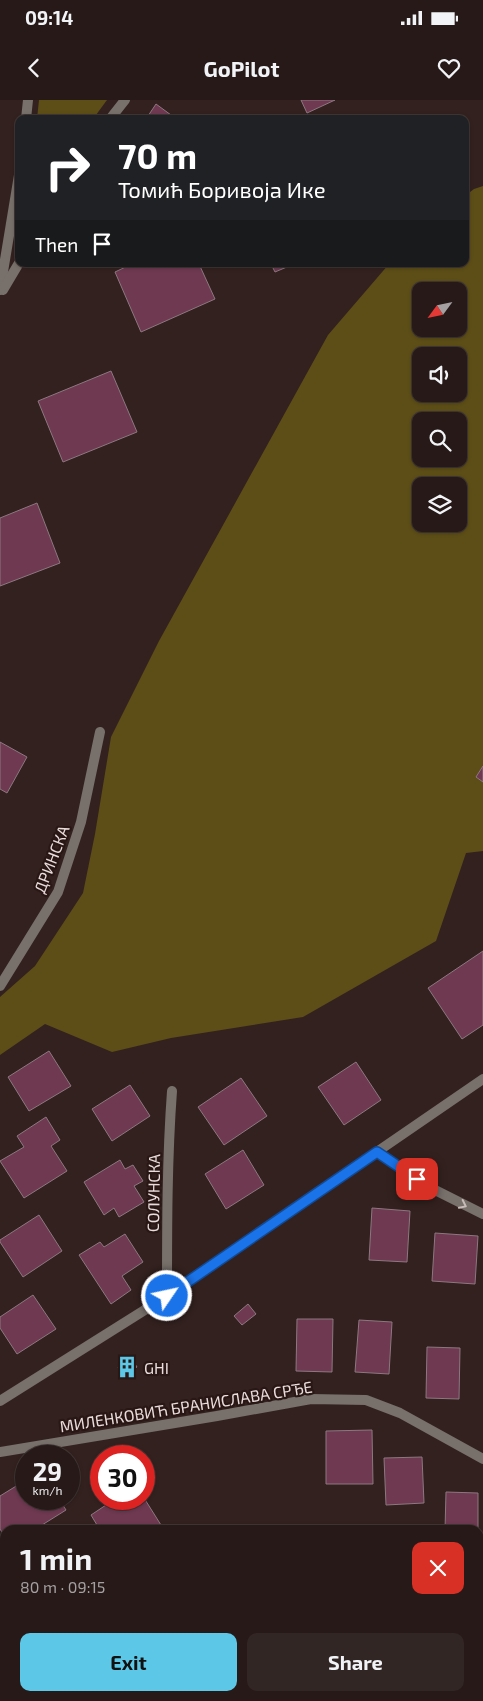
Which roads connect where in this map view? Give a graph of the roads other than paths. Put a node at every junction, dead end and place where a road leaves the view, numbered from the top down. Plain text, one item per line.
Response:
1 (28, 100) edge
2 (125, 100) edge
3 (26, 115) edge
4 (113, 115) edge
5 (15, 199) edge
6 (17, 267) edge
7 (0, 290) edge
8 (0, 295) edge
9 (100, 732) dead end
10 (0, 986) edge
11 (483, 1079) edge
12 (172, 1091) dead end
13 (377, 1152) junction
14 (483, 1214) edge
15 (167, 1296) junction
16 (0, 1401) edge
17 (0, 1452) edge
18 (483, 1459) edge

1 - 3 street
2 - 4 street
5 - 7 street
6 - 8 street
9 - 10 street, ДРИНСКА
11 - 13 street
12 - 15 street, СОЛУНСКА
13 -> 14 street
13 - 15 street
15 - 16 street
17 - 18 street, МИЛЕНКОВИЋ БРАНИСЛАВА СРЂЕ

